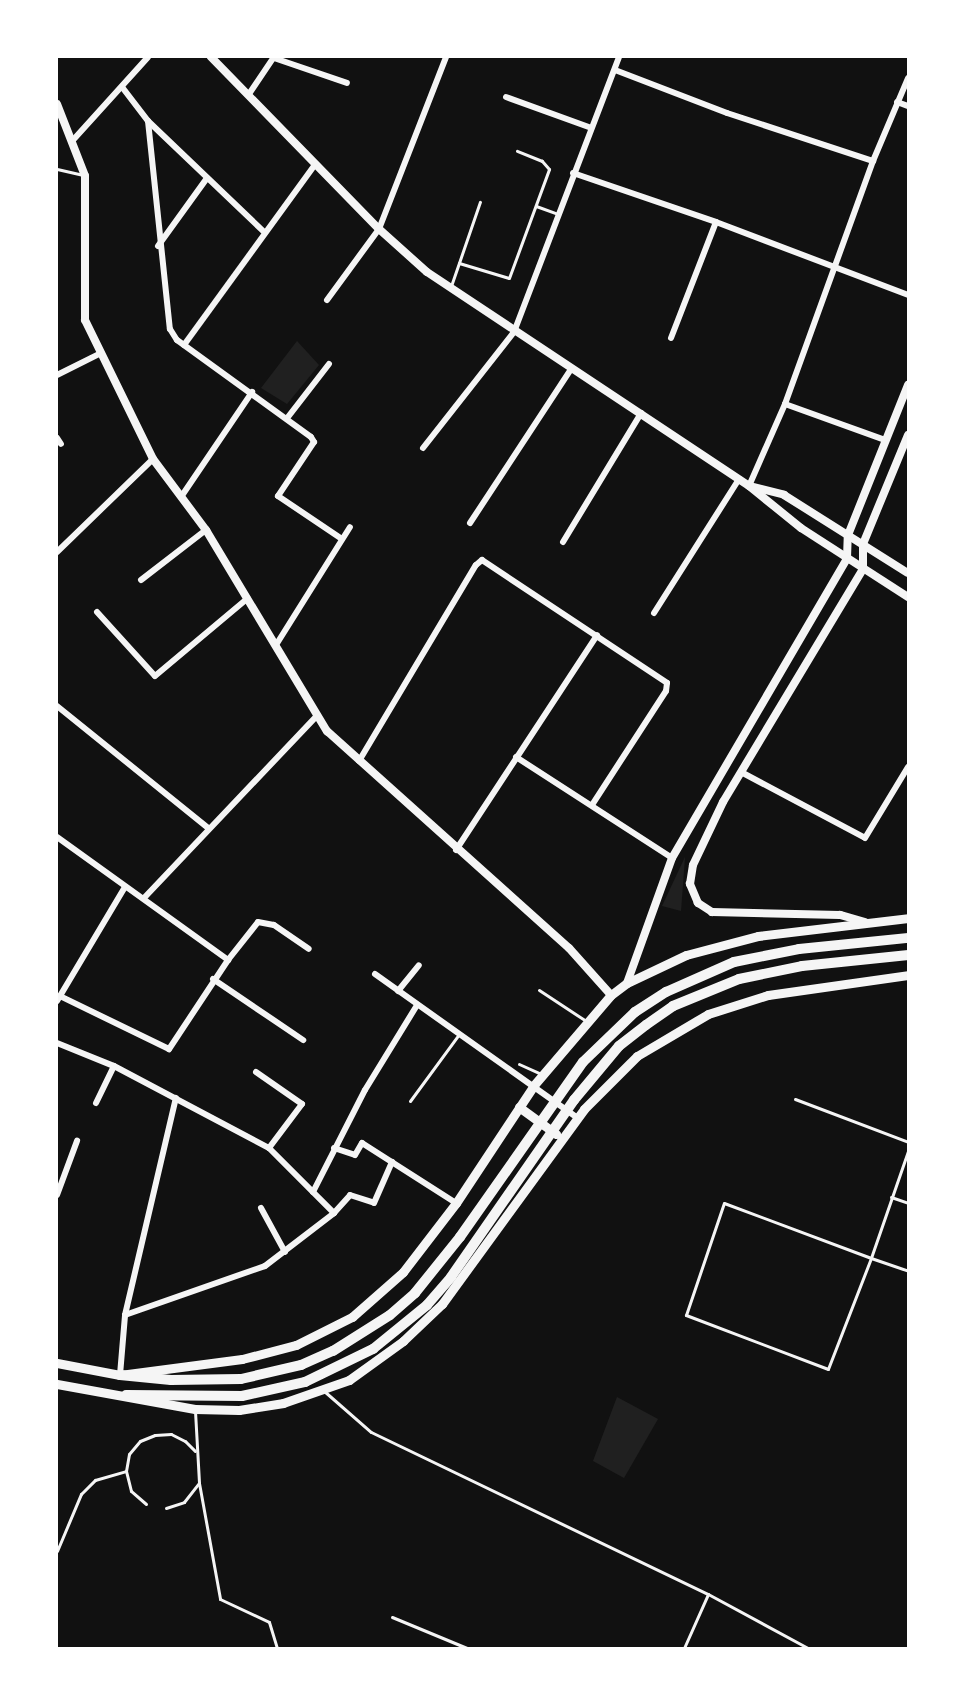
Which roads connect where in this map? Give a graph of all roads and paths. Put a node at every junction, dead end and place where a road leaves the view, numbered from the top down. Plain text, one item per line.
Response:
1 (148, 57) edge
2 (211, 57) edge
3 (446, 57) edge
4 (619, 57) edge
5 (274, 58) edge
6 (615, 70) junction
7 (908, 78) edge
8 (347, 83) dead end
9 (122, 87) junction
10 (249, 94) junction
11 (506, 97) dead end
12 (897, 102) junction
13 (57, 104) edge
14 (908, 106) edge
15 (148, 121) junction
16 (589, 128) junction
17 (74, 139) junction
18 (517, 151) dead end
19 (873, 161) junction
20 (315, 165) junction
21 (57, 169) edge
22 (573, 173) junction
23 (86, 176) junction
24 (207, 178) junction
25 (480, 202) dead end
26 (536, 206) junction
27 (558, 214) junction
28 (716, 222) junction
29 (379, 230) junction
30 (263, 231) junction
31 (158, 247) junction
32 (459, 263) junction
33 (837, 266) junction
34 (450, 288) junction
35 (908, 295) edge
36 (327, 300) dead end
37 (514, 332) junction
38 (671, 338) dead end
39 (184, 345) junction
40 (101, 353) junction
41 (329, 364) dead end
42 (570, 369) junction
43 (57, 375) edge
44 (908, 385) edge
45 (252, 392) junction
46 (785, 404) junction
47 (641, 413) junction
48 (288, 417) junction
49 (908, 435) edge
50 (885, 440) junction
51 (423, 448) dead end
52 (153, 459) junction
53 (739, 479) junction
54 (749, 486) junction
55 (181, 497) junction
56 (470, 523) dead end
57 (350, 527) dead end
58 (206, 530) junction
59 (848, 535) junction
60 (342, 539) junction
61 (562, 542) dead end
62 (863, 544) junction
63 (57, 552) edge
64 (847, 558) junction
65 (863, 569) junction
66 (908, 573) edge
67 (141, 580) dead end
68 (908, 597) edge
69 (248, 598) junction
70 (97, 612) dead end
71 (654, 613) dead end
72 (597, 635) junction
73 (276, 645) junction
74 (57, 706) edge
75 (316, 717) junction
76 (516, 757) junction
77 (359, 762) junction
78 (908, 767) edge
79 (741, 772) junction
80 (592, 805) junction
81 (208, 828) junction
82 (58, 840) edge
83 (456, 850) junction
84 (672, 858) junction
85 (125, 887) junction
86 (144, 898) junction
87 (908, 918) edge
88 (869, 923) junction
89 (908, 938) edge
90 (309, 949) dead end
91 (908, 955) edge
92 (228, 960) junction
93 (419, 965) dead end
94 (375, 974) dead end
95 (908, 975) edge
96 (213, 980) junction
97 (627, 983) junction
98 (539, 990) dead end
99 (398, 991) junction
100 (611, 995) junction
101 (59, 998) edge
102 (417, 1005) junction
103 (587, 1022) junction
104 (459, 1034) junction
105 (303, 1040) dead end
106 (57, 1043) edge
107 (519, 1064) dead end
108 (114, 1066) junction
109 (256, 1072) dead end
110 (543, 1074) junction
111 (534, 1085) junction
112 (176, 1098) junction
113 (795, 1099) dead end
114 (410, 1101) dead end
115 (96, 1102) dead end
116 (519, 1107) junction
117 (578, 1118) junction
118 (563, 1139) junction
119 (77, 1141) dead end
120 (908, 1142) edge
121 (269, 1148) junction
122 (334, 1148) junction
123 (908, 1151) edge
124 (392, 1162) junction
125 (313, 1192) junction
126 (57, 1195) edge
127 (891, 1197) junction
128 (456, 1203) junction
129 (908, 1203) edge
130 (261, 1208) dead end
131 (334, 1213) junction
132 (285, 1252) junction
133 (871, 1258) junction
134 (908, 1271) edge
135 (125, 1315) junction
136 (57, 1363) edge
137 (120, 1375) junction
138 (57, 1384) edge
139 (324, 1391) junction
140 (126, 1395) junction
141 (195, 1409) junction
142 (196, 1452) junction
143 (126, 1472) junction
144 (199, 1483) junction
145 (146, 1504) dead end
146 (166, 1508) dead end
147 (57, 1551) edge
148 (708, 1594) junction
149 (392, 1617) dead end
150 (277, 1648) edge
151 (467, 1648) edge
152 (684, 1648) edge
153 (808, 1648) edge

1 - 9 street
2 - 10 main road
3 - 29 street
4 - 6 street
5 - 8 street
5 - 10 street
6 - 16 street
6 - 19 street
7 - 12 street
9 - 15 street
9 - 17 street
10 - 20 main road
11 - 16 street
12 - 14 street
12 - 19 street
13 - 17 street
15 - 24 street
15 - 31 street
16 - 22 street
17 - 23 street
18 - 26 lane
19 - 33 street
20 - 29 main road
20 - 30 street
21 - 23 lane
22 - 27 street
22 - 28 street
23 - 40 street
24 - 30 street
24 - 31 street
25 - 32 lane
26 - 27 lane
26 - 32 lane
27 - 37 street
28 - 33 street
28 - 38 street
29 - 34 main road
29 - 36 street
30 - 39 street
31 - 39 street
32 - 34 lane
33 - 35 street
33 - 46 street
34 - 37 main road
37 - 42 main road
37 - 51 street
39 - 45 street
40 - 43 street
40 - 52 street
41 - 48 street
42 - 47 main road
42 - 56 street
44 - 50 street
45 - 48 street
45 - 55 street
46 - 50 street
46 - 54 street
47 - 53 main road
47 - 61 street
48 - 60 street
49 - 62 street
50 - 59 street
52 - 55 street
52 - 63 street
53 - 54 main road
53 - 71 street
54 - 59 main road
54 - 64 main road
55 - 58 street
57 - 60 street
58 - 67 street
58 - 69 street
59 - 62 main road
59 - 64 street
60 - 73 street
62 - 65 street
62 - 66 main road
64 - 65 main road
64 - 84 street
65 - 68 main road
65 - 79 street
69 - 70 street
69 - 73 street
72 - 76 street
72 - 77 street
72 - 80 street
73 - 75 street
74 - 81 street
75 - 77 street
75 - 81 street
76 - 80 street
76 - 83 street
77 - 83 street
78 - 79 street
79 - 88 street
80 - 84 street
81 - 86 street
82 - 85 street
83 - 100 street
84 - 97 street
85 - 86 street
85 - 101 street
86 - 92 street
87 - 88 highway
88 - 97 highway
89 - 137 highway
90 - 92 street
91 - 140 highway
92 - 96 street
93 - 99 street
94 - 99 street
95 - 117 highway
96 - 101 street
96 - 105 street
97 - 100 highway
98 - 103 lane
99 - 102 street
100 - 103 highway
102 - 104 street
102 - 122 street
103 - 110 highway
104 - 111 street
104 - 114 lane
106 - 108 street
107 - 110 lane
108 - 112 street
108 - 115 street
109 - 121 street
110 - 111 highway
111 - 116 highway
111 - 117 street
112 - 121 street
112 - 135 street
113 - 120 lane
116 - 118 highway
116 - 128 highway
117 - 118 highway
118 - 139 highway
119 - 126 street
121 - 125 street
122 - 124 street
122 - 125 street
123 - 127 lane
124 - 128 street
124 - 131 street
125 - 131 street
127 - 129 lane
127 - 133 lane
128 - 137 highway
130 - 132 street
131 - 132 street
132 - 135 street
133 - 133 lane
133 - 134 lane
135 - 137 street
136 - 137 highway
138 - 140 highway
139 - 141 highway
139 - 148 lane
140 - 141 highway
141 - 142 lane
142 - 143 lane
142 - 144 lane
143 - 145 lane
143 - 147 lane
144 - 146 lane
144 - 150 lane
148 - 152 lane
148 - 153 lane
149 - 151 lane

